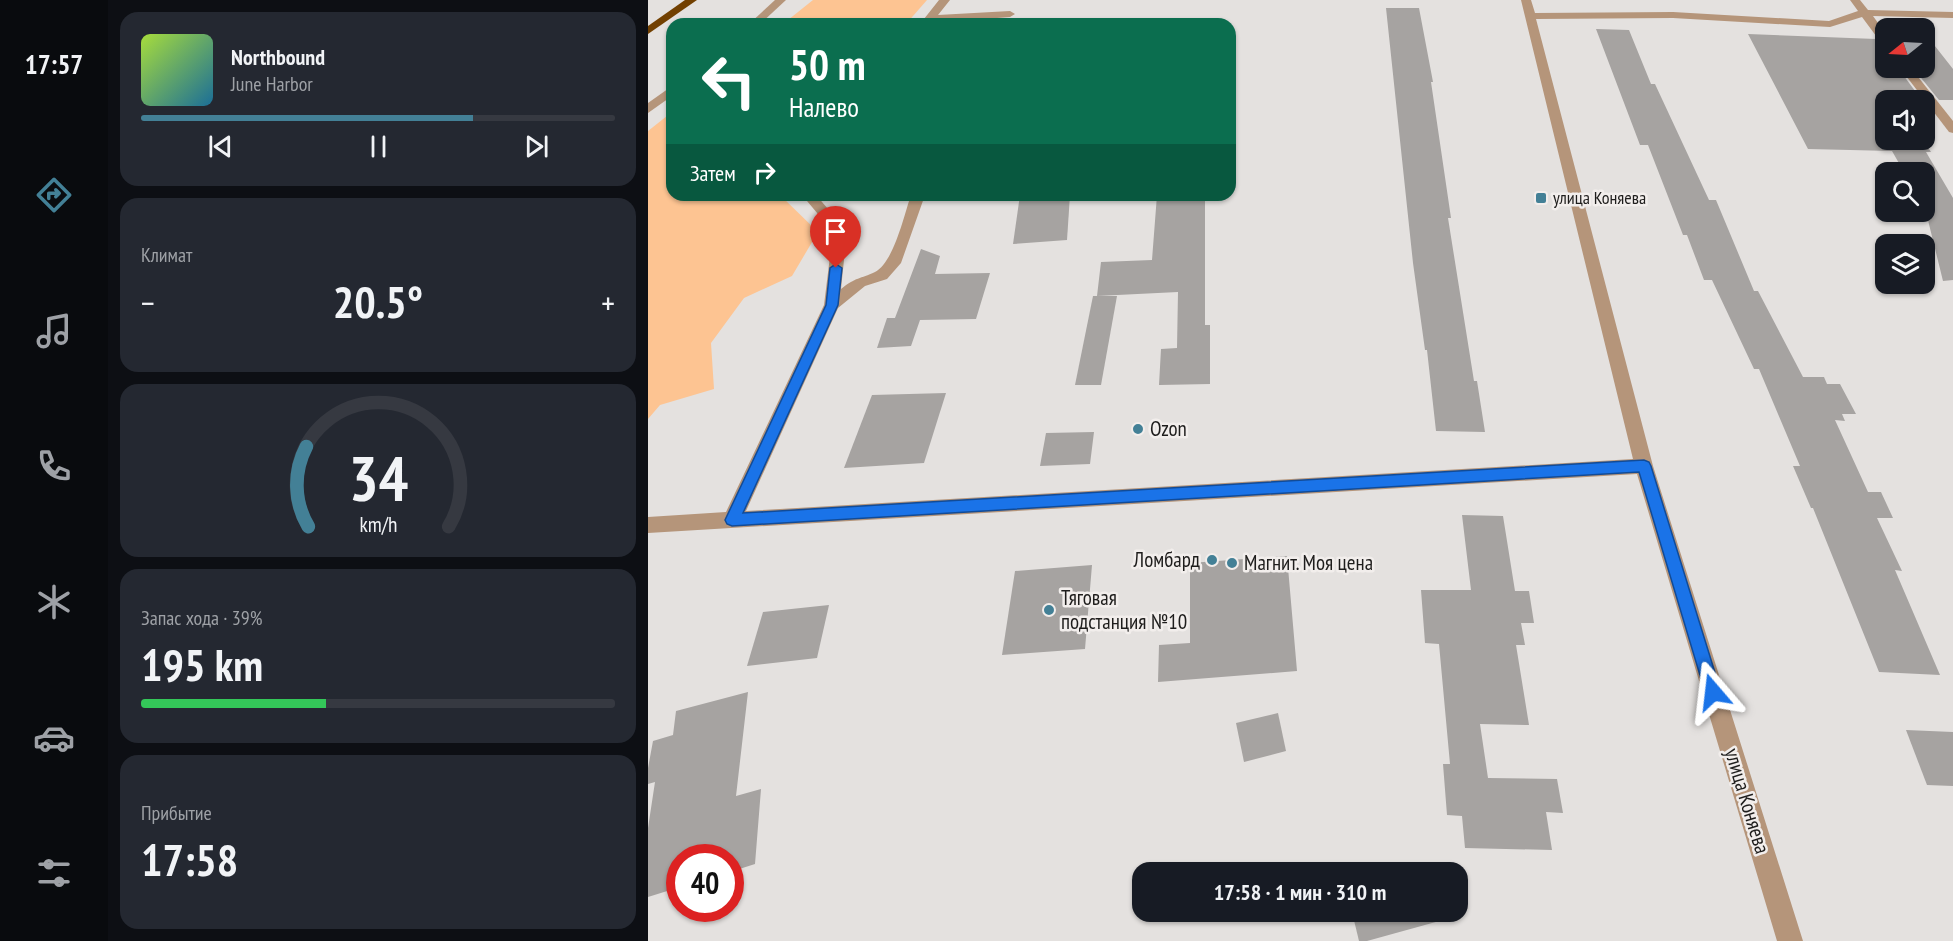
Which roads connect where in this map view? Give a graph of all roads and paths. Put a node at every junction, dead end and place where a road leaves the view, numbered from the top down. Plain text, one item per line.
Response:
1 (692, 0) edge
2 (781, 0) edge
3 (945, 0) edge
4 (1526, 0) edge
5 (1854, 0) edge
6 (1863, 13) junction
7 (1010, 14) dead end
8 (1953, 15) edge
9 (1530, 16) junction
10 (666, 18) edge
11 (666, 18) edge
12 (761, 18) edge
13 (931, 18) edge
14 (969, 18) edge
15 (1875, 28) edge
16 (648, 31) edge
17 (1913, 78) edge
18 (666, 95) edge
19 (648, 110) edge
20 (1953, 129) edge
21 (813, 201) edge
22 (916, 201) edge
23 (832, 305) junction
24 (1644, 466) junction
25 (732, 520) junction
26 (648, 525) edge
27 (1790, 941) edge

1 - 11 highway
2 - 12 street
3 - 13 street
4 - 9 street, улица Коняева
5 - 6 street
6 - 8 street
6 - 9 street
6 - 15 street
7 - 14 street
9 - 24 street, улица Коняева
10 - 16 highway
17 - 20 street
18 - 19 street
21 - 23 street
22 - 23 street
23 - 25 street
24 - 25 street
24 - 27 street, улица Коняева
25 - 26 street

